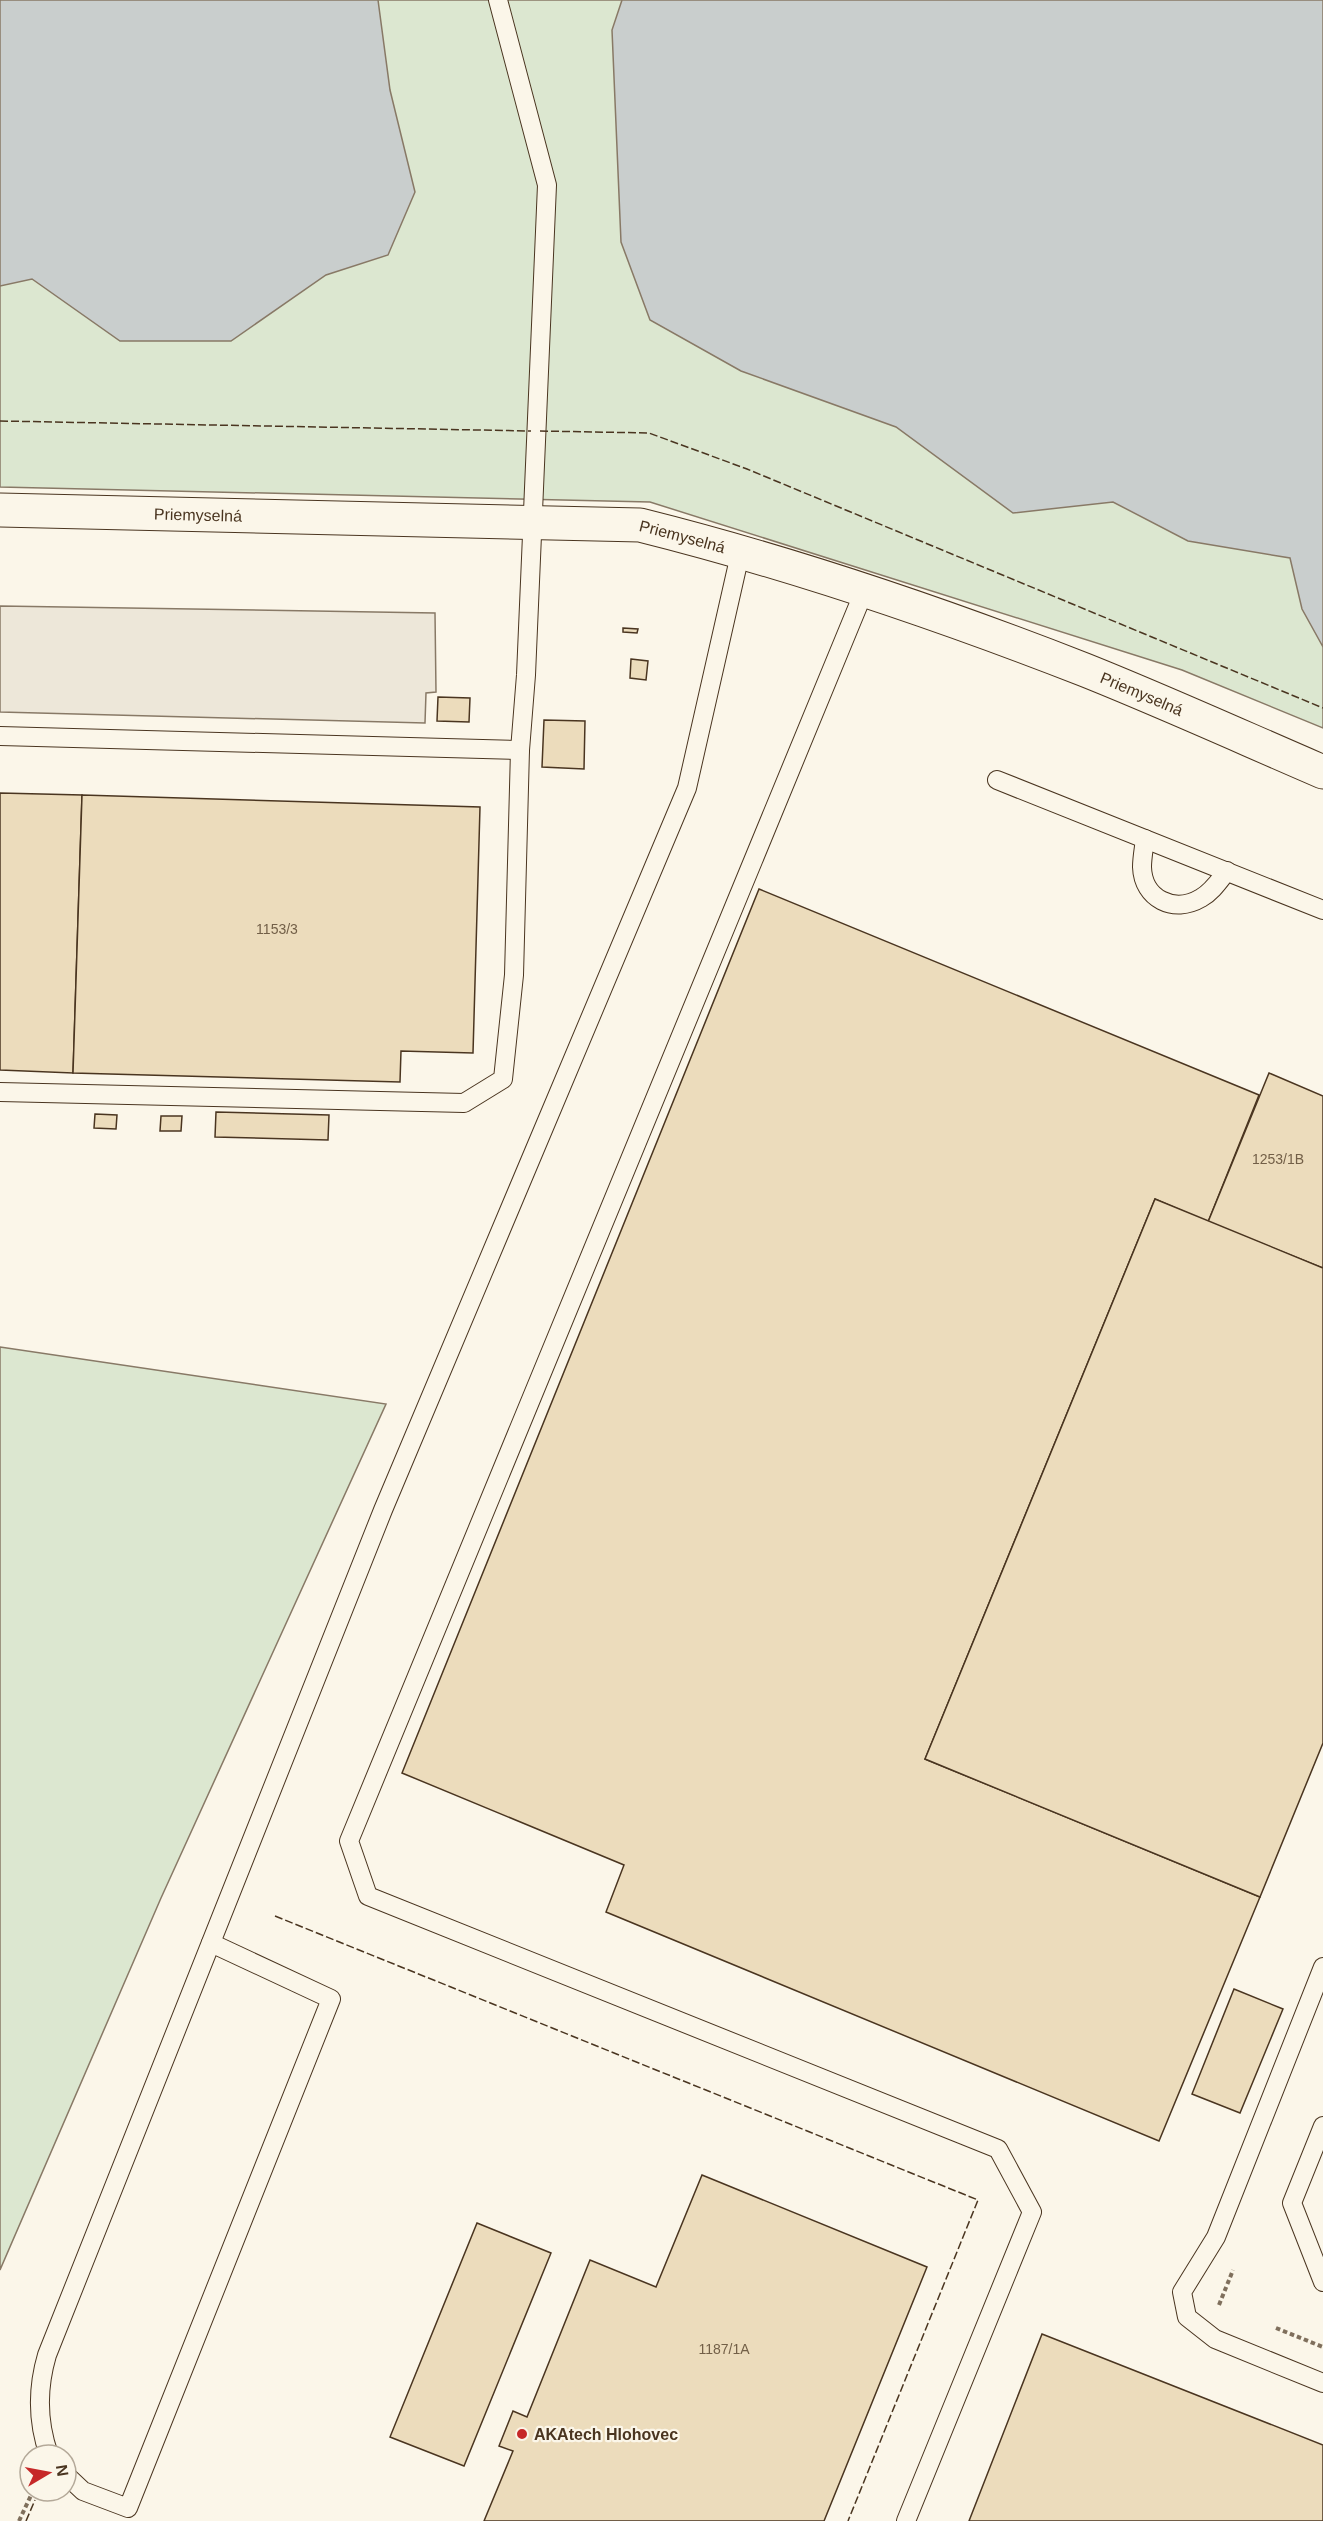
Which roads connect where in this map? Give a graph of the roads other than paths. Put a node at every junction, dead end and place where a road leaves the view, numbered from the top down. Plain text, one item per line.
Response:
1 (498, 0) edge
2 (0, 510) edge
3 (533, 522) junction
4 (741, 550) junction
5 (865, 589) junction
6 (0, 736) edge
7 (520, 750) junction
8 (1323, 772) edge
9 (997, 780) dead end
10 (1145, 839) junction
11 (1227, 871) junction
12 (1323, 910) edge
13 (0, 1092) edge
14 (211, 1943) junction
15 (1323, 1967) edge
16 (1323, 2126) edge
17 (1323, 2282) edge
18 (1323, 2383) edge
19 (45, 2443) edge
20 (78, 2486) edge
21 (125, 2514) edge
22 (906, 2521) edge

1 - 3 lane
2 - 3 street, Priemyselná
3 - 4 street, Priemyselná
3 - 7 lane
4 - 5 street, Priemyselná
4 - 14 lane
5 - 8 street, Priemyselná
5 - 22 lane
6 - 7 lane
7 - 13 lane
9 - 10 lane
10 - 11 lane
10 - 11 lane
11 - 12 lane
14 - 19 lane
14 - 21 lane
15 - 18 lane
16 - 17 lane
20 - 21 lane

